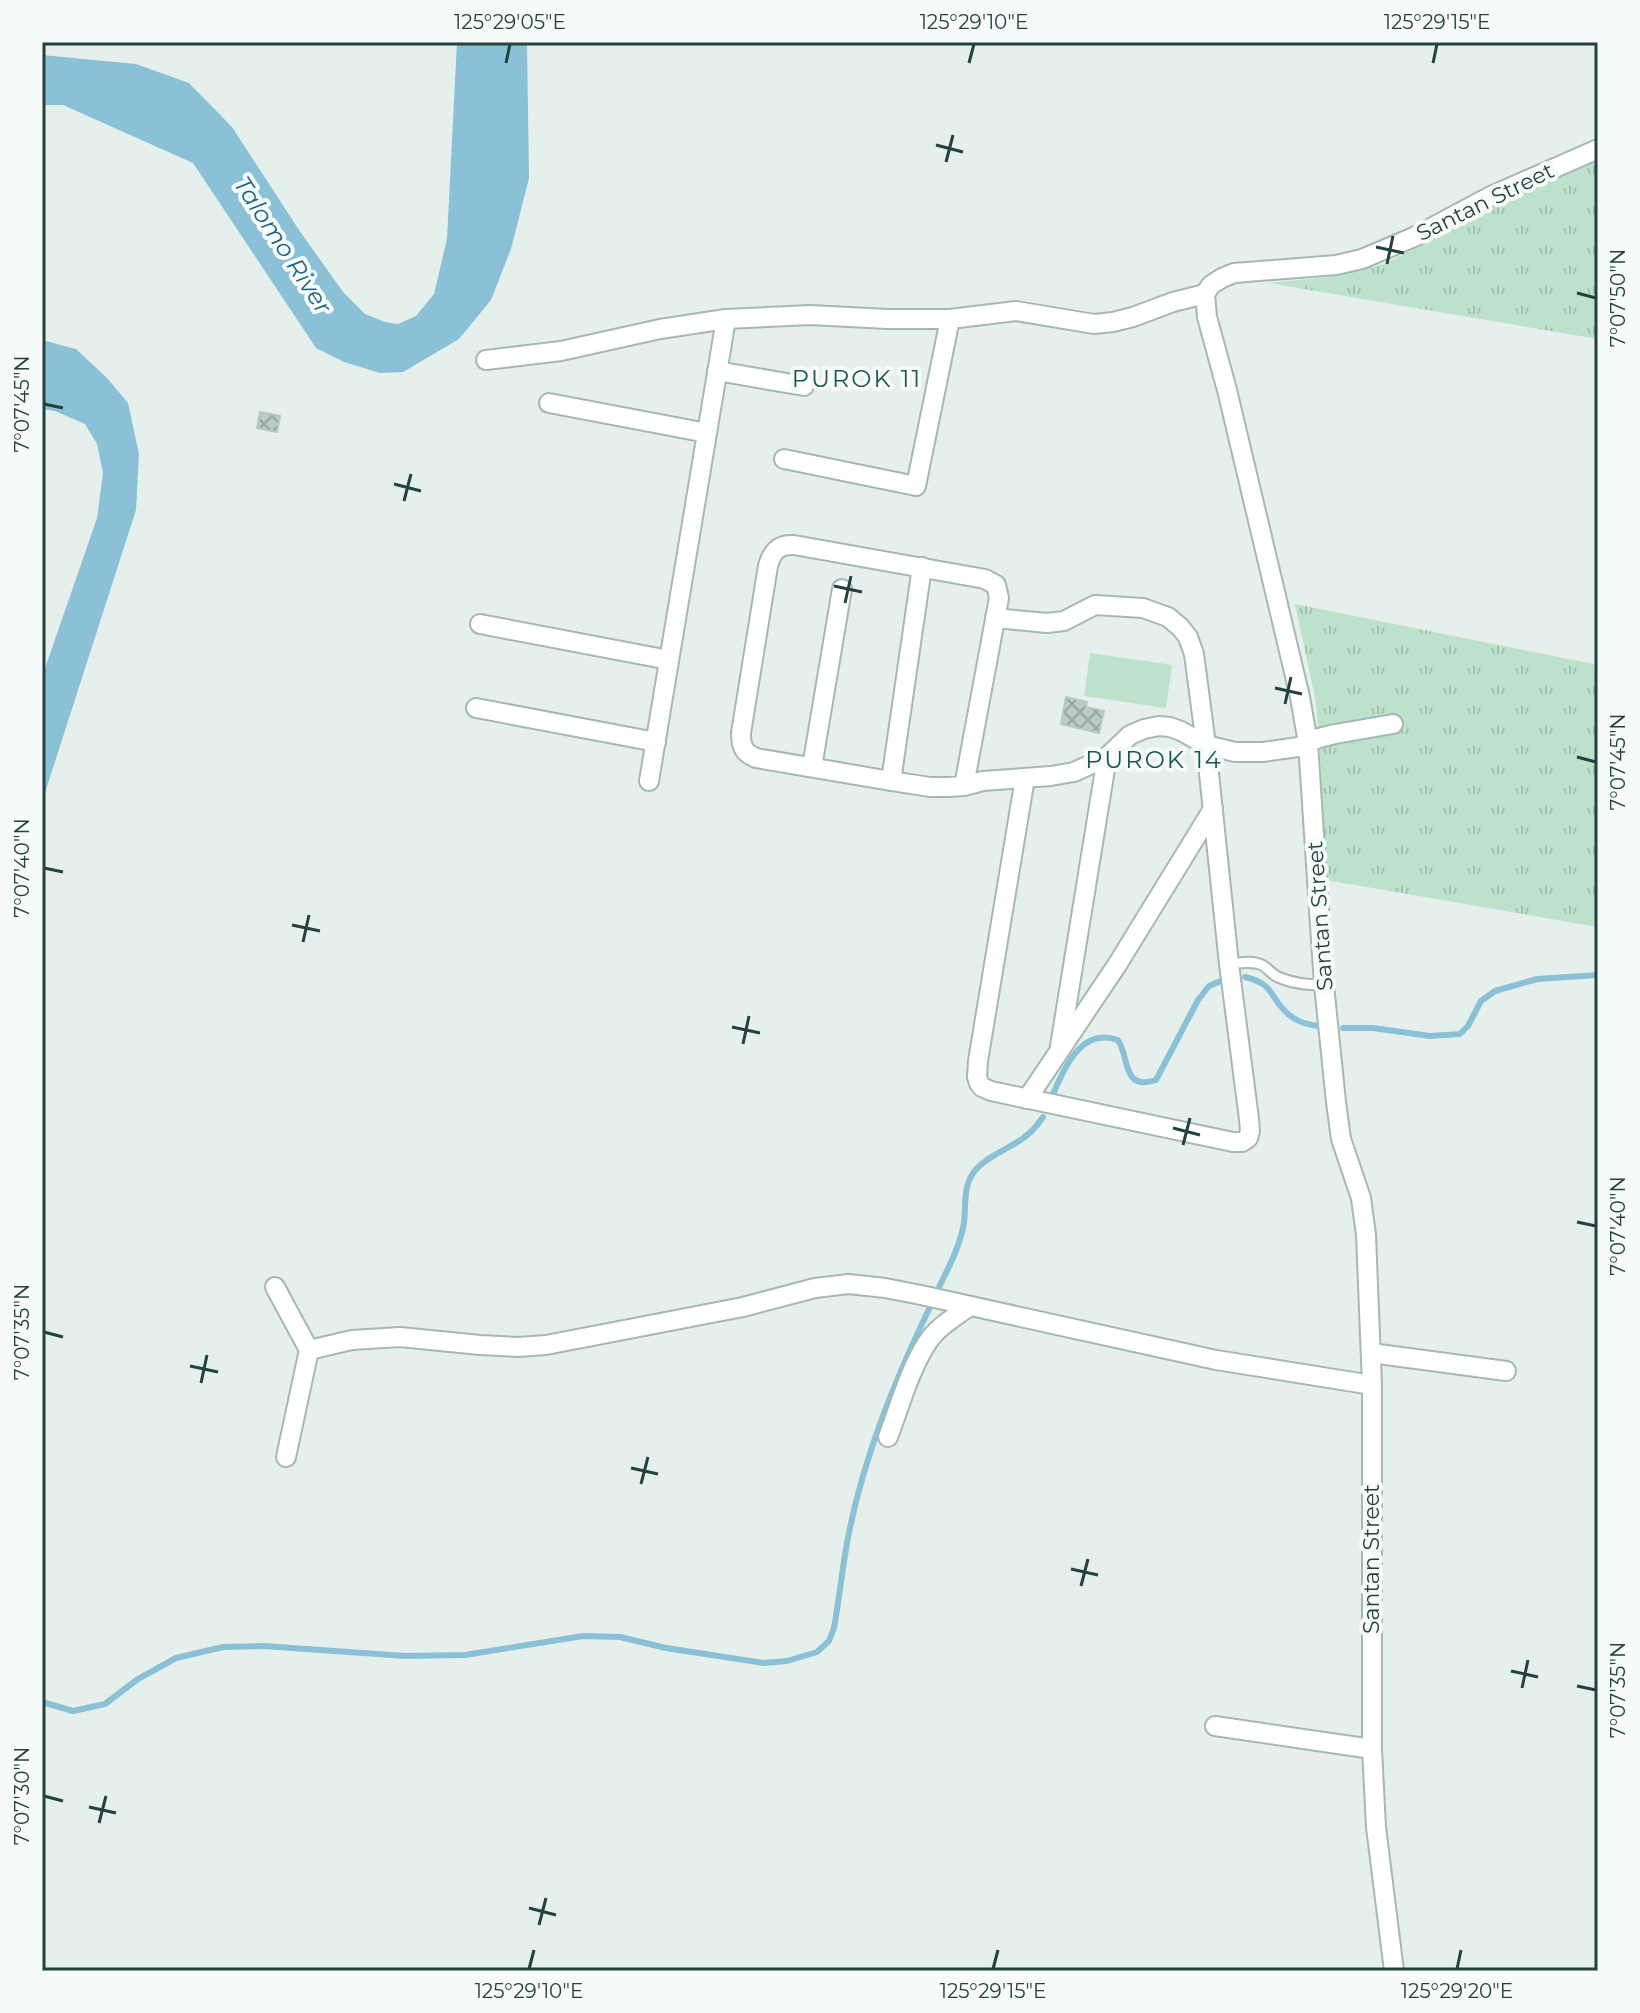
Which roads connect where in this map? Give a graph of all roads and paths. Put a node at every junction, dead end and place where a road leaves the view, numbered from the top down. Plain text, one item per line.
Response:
1 (1598, 149) edge
2 (1205, 294) junction
3 (726, 319) junction
4 (950, 319) junction
5 (486, 360) dead end
6 (717, 371) junction
7 (804, 386) dead end
8 (549, 403) dead end
9 (707, 433) junction
10 (784, 459) dead end
11 (922, 567) junction
12 (842, 589) dead end
13 (995, 618) junction
14 (480, 624) dead end
15 (669, 660) junction
16 (476, 708) dead end
17 (1393, 724) dead end
18 (656, 742) junction
19 (1308, 743) junction
20 (1206, 745) junction
21 (1107, 757) junction
22 (812, 767) junction
23 (1025, 778) junction
24 (649, 781) dead end
25 (891, 781) junction
26 (964, 786) junction
27 (1213, 809) junction
28 (1229, 964) junction
29 (1324, 985) junction
30 (1058, 1054) junction
31 (1027, 1099) junction
32 (275, 1287) dead end
33 (970, 1306) junction
34 (309, 1350) junction
35 (1371, 1353) junction
36 (1506, 1371) dead end
37 (1372, 1385) junction
38 (888, 1437) dead end
39 (286, 1457) dead end
40 (1215, 1726) dead end
41 (1372, 1749) junction
42 (1394, 1971) edge

1 - 2 street, Santan Street
2 - 4 street
2 - 19 street, Santan Street
3 - 4 street
3 - 5 street
3 - 6 street
4 - 10 street
6 - 7 street
6 - 9 street
8 - 9 street
9 - 15 street
11 - 13 street
11 - 22 street
11 - 25 street
12 - 22 street
13 - 20 street
13 - 26 street
14 - 15 street
15 - 18 street
16 - 18 street
17 - 19 street
18 - 24 street
19 - 20 street
19 - 29 street, Santan Street
20 - 21 street
20 - 27 street
21 - 23 street
21 - 30 street
22 - 25 street
23 - 26 street
23 - 31 street
25 - 26 street
27 - 28 street
27 - 30 street
28 - 29 lane
28 - 31 street
29 - 35 street, Santan Street
30 - 31 street
32 - 34 street
33 - 34 street
33 - 37 street
33 - 38 street
34 - 39 street
35 - 36 street
35 - 37 street, Santan Street
37 - 41 street, Santan Street
40 - 41 street
41 - 42 street, Santan Street

